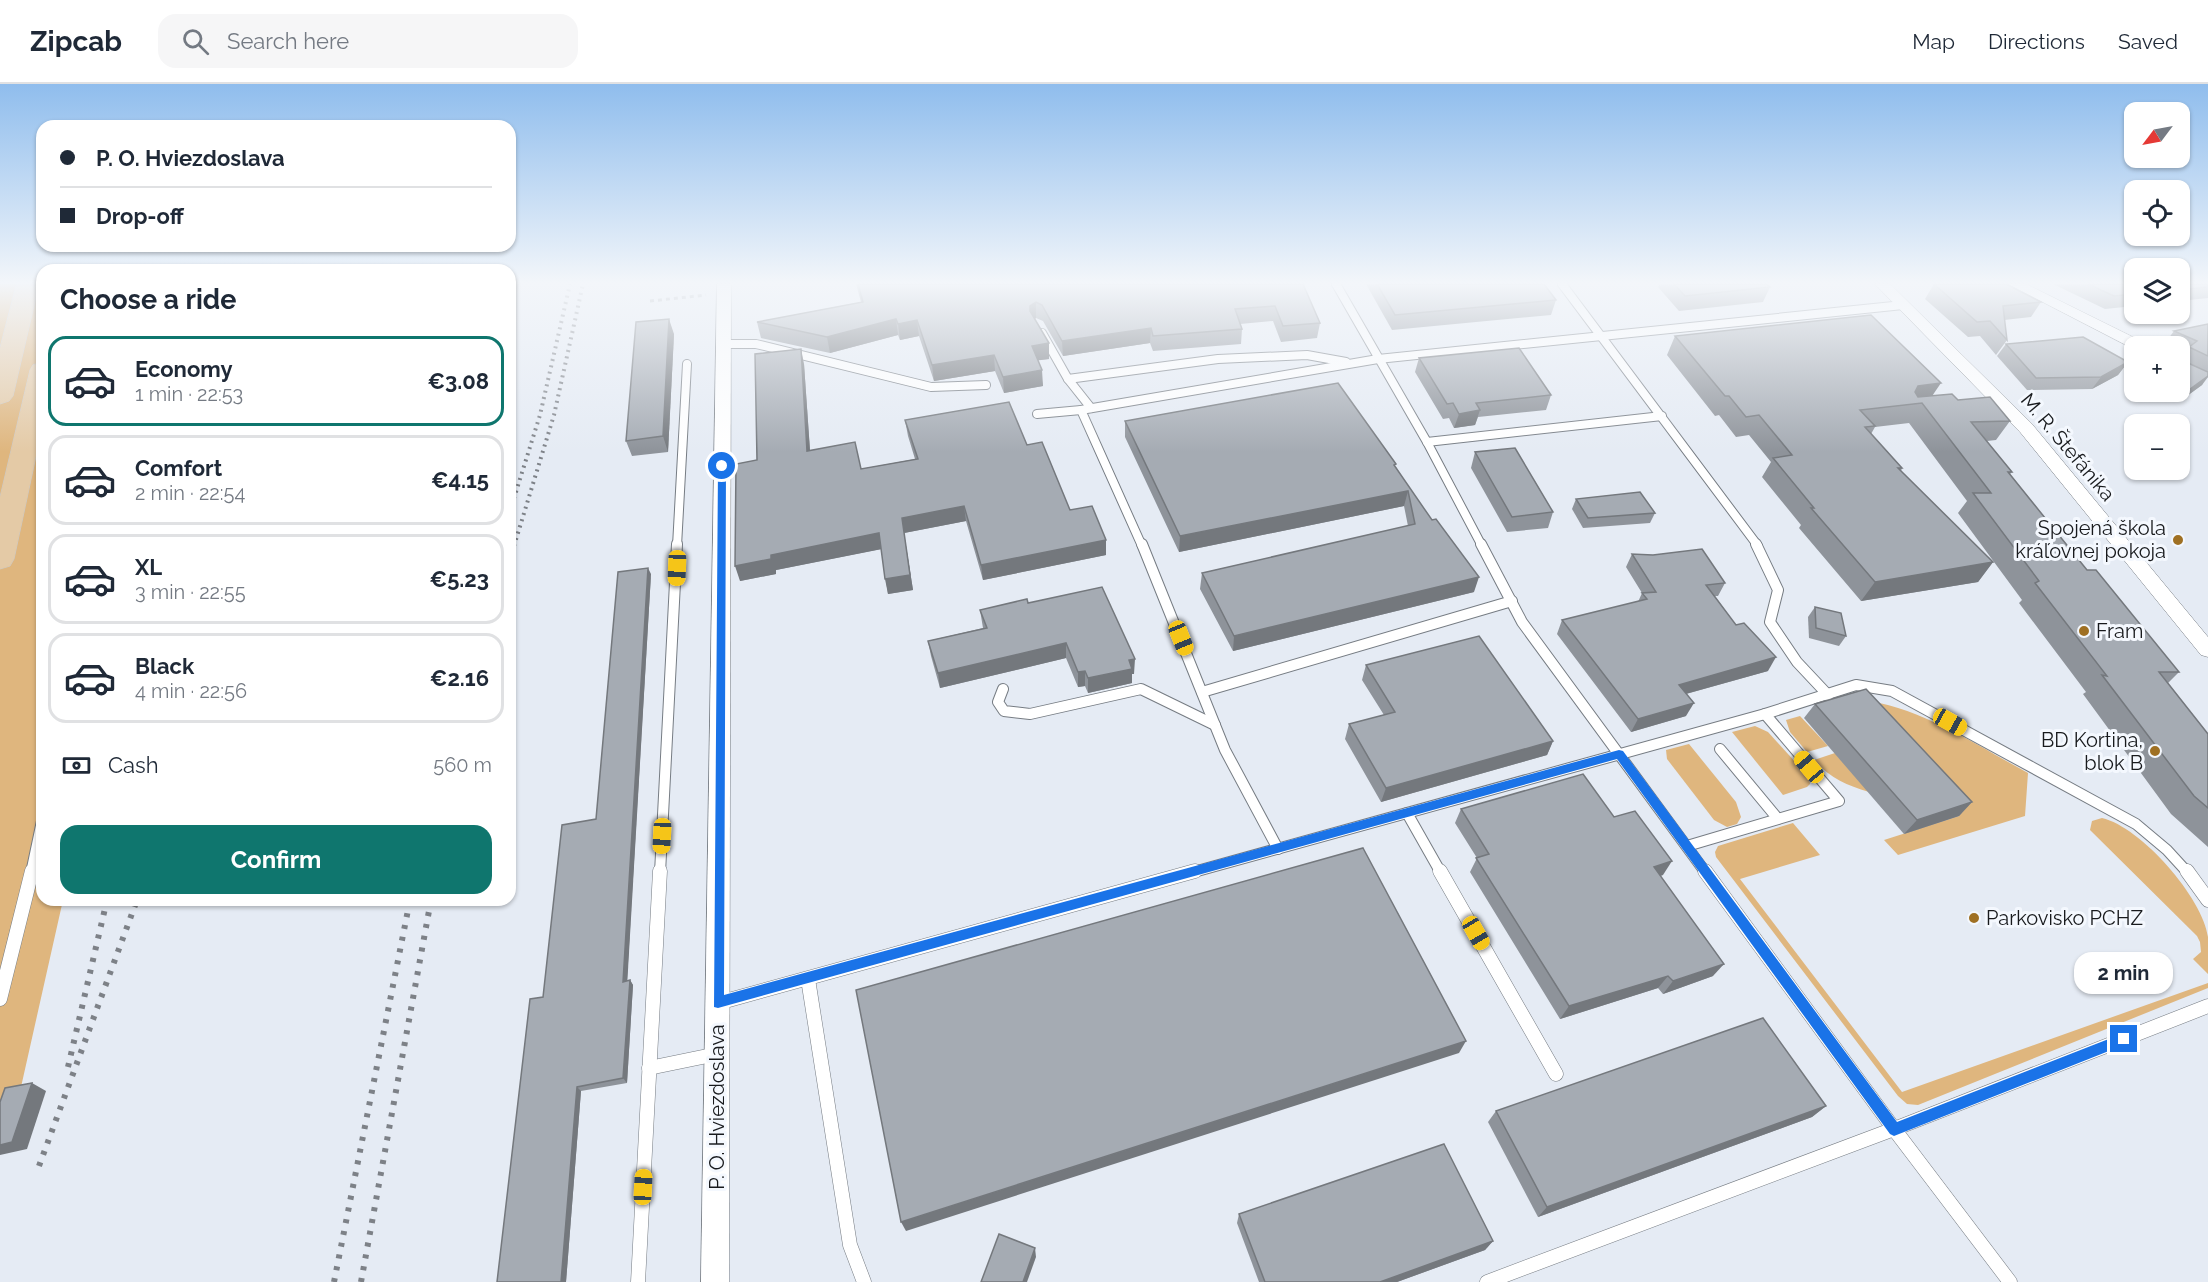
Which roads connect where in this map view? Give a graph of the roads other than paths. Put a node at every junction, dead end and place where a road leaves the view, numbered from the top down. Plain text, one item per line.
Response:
1 (14, 340) edge
2 (724, 340) edge
3 (1046, 340) edge
4 (1367, 340) edge
5 (1555, 340) edge
6 (1604, 340) edge
7 (1938, 340) edge
8 (724, 344) junction
9 (1378, 359) junction
10 (1352, 363) junction
11 (687, 364) dead end
12 (1068, 379) junction
13 (986, 385) dead end
14 (0, 396) edge
15 (36, 397) edge
16 (1086, 409) junction
17 (1037, 414) dead end
18 (1662, 416) junction
19 (1427, 442) junction
20 (0, 559) edge
21 (1512, 601) junction
22 (2208, 650) edge
23 (1003, 689) dead end
24 (1202, 692) junction
25 (1828, 695) junction
26 (1765, 714) junction
27 (1215, 725) junction
28 (1720, 749) dead end
29 (1619, 754) junction
30 (1407, 813) junction
31 (1778, 819) junction
32 (1687, 846) junction
33 (1278, 849) junction
34 (36, 850) edge
35 (2208, 900) edge
36 (808, 979) junction
37 (0, 999) edge
38 (718, 1003) junction
39 (2208, 1006) edge
40 (718, 1054) junction
41 (649, 1068) junction
42 (1556, 1074) dead end
43 (1894, 1129) junction
44 (638, 1282) edge
45 (716, 1282) edge
46 (864, 1282) edge
47 (1487, 1282) edge
48 (2010, 1282) edge

1 - 14 main road
2 - 8 street, P. O. Hviezdoslava
3 - 12 lane
4 - 9 lane
5 - 9 lane
6 - 18 lane
7 - 22 street, M. R. Štefánika
8 - 13 lane
8 - 38 street, P. O. Hviezdoslava
9 - 10 lane
9 - 19 lane
10 - 12 lane
10 - 16 lane
11 - 41 lane
12 - 16 lane
15 - 20 main road
16 - 17 lane
16 - 24 lane
18 - 19 lane
18 - 25 lane
19 - 21 lane
21 - 24 lane
21 - 29 lane
23 - 27 lane
24 - 27 lane
25 - 26 lane
25 - 35 lane
26 - 29 lane
26 - 31 lane
27 - 33 lane
28 - 31 lane
29 - 30 lane
29 - 32 lane
30 - 33 lane
30 - 42 lane
31 - 32 lane
32 - 43 lane
33 - 36 lane
34 - 37 lane
36 - 38 lane
36 - 46 lane
38 - 40 street, P. O. Hviezdoslava
39 - 43 lane
40 - 41 lane
40 - 45 street, P. O. Hviezdoslava
41 - 44 lane
43 - 47 lane
43 - 48 lane

